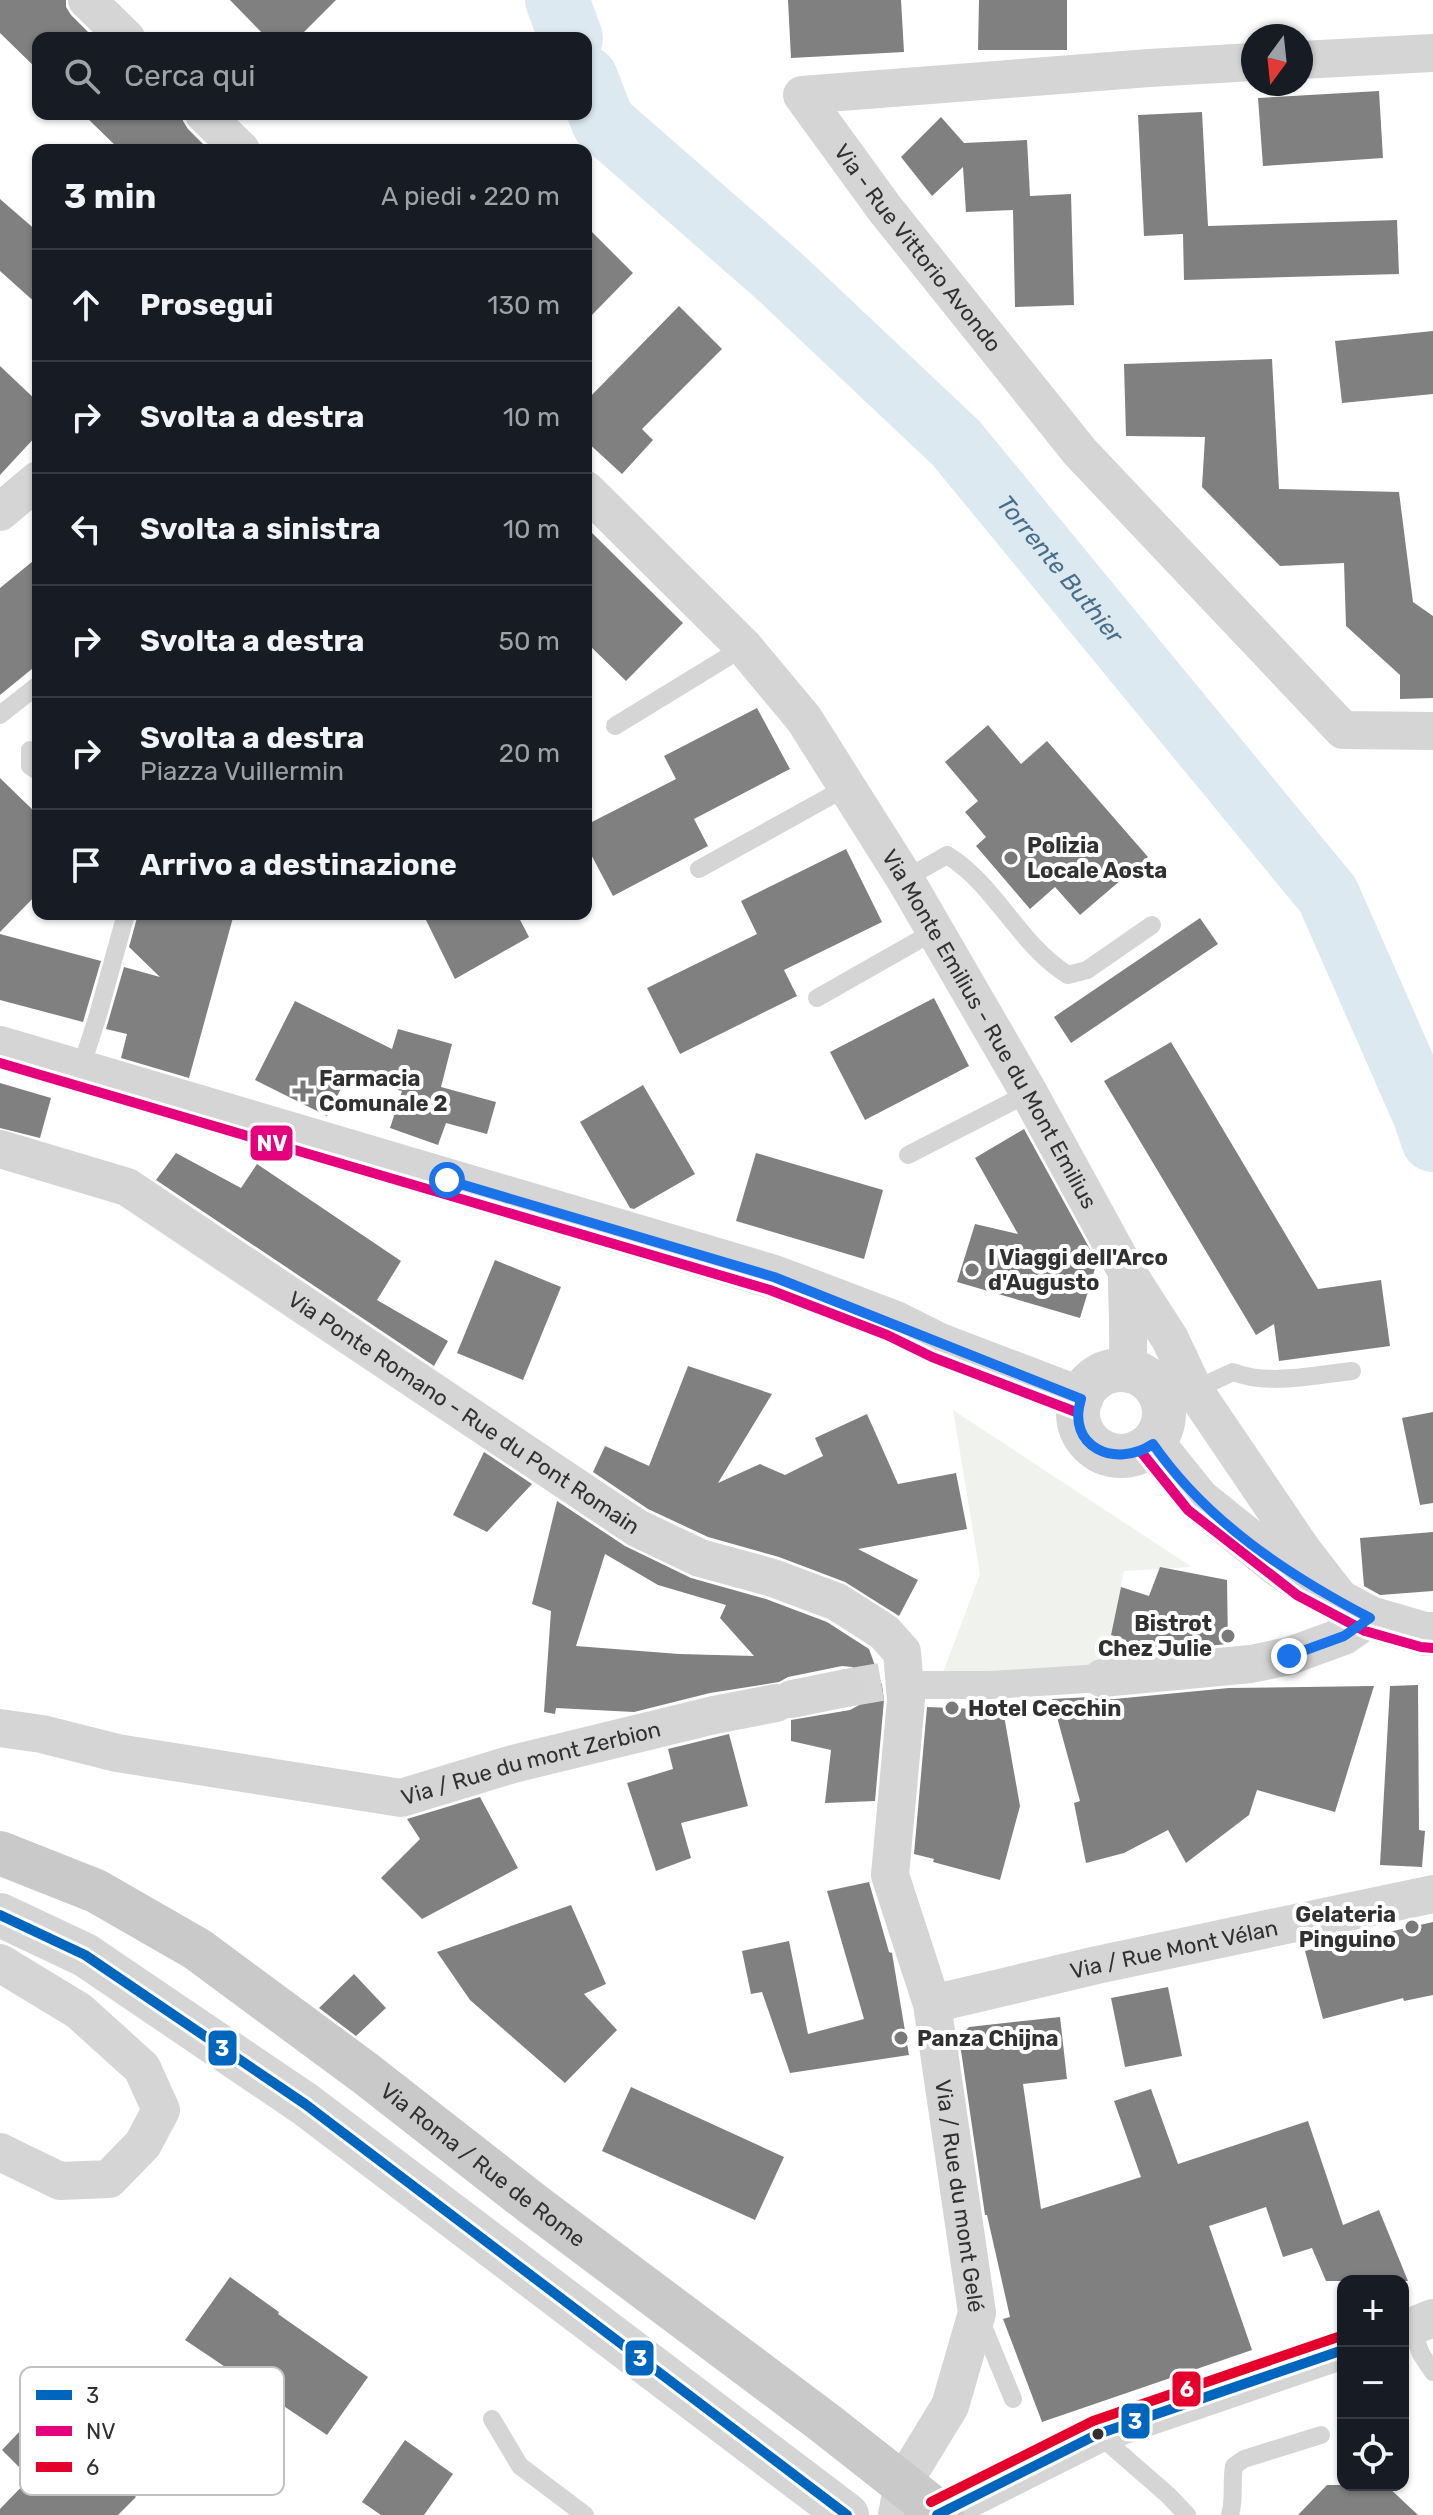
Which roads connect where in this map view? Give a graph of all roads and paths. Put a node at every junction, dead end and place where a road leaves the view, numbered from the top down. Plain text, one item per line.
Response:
1 (87, 0) edge
2 (120, 32) edge
3 (1433, 53) edge
4 (1313, 59) edge
5 (1241, 63) edge
6 (210, 120) edge
7 (235, 144) edge
8 (32, 485) edge
9 (592, 496) edge
10 (0, 512) edge
11 (744, 647) junction
12 (32, 690) edge
13 (0, 715) edge
14 (615, 726) dead end
15 (1433, 731) edge
16 (30, 750) dead end
17 (32, 767) edge
18 (847, 787) junction
19 (699, 869) dead end
20 (905, 879) junction
21 (124, 920) edge
22 (1152, 925) dead end
23 (935, 931) junction
24 (817, 998) dead end
25 (0, 1048) edge
26 (80, 1071) junction
27 (1029, 1093) junction
28 (0, 1149) edge
29 (908, 1155) dead end
30 (1135, 1284) junction
31 (1127, 1370) junction
32 (1352, 1371) dead end
33 (1194, 1390) junction
34 (1081, 1399) junction
35 (1153, 1444) junction
36 (1358, 1612) junction
37 (1430, 1639) edge
38 (1102, 1678) joint
39 (878, 1685) junction
40 (0, 1728) edge
41 (0, 1853) edge
42 (1427, 1892) edge
43 (0, 1915) edge
44 (0, 1963) edge
45 (932, 2004) junction
46 (0, 2152) edge
47 (977, 2313) junction
48 (1416, 2325) edge
49 (1337, 2352) edge
50 (1433, 2372) edge
51 (1013, 2399) dead end
52 (492, 2419) dead end
53 (1098, 2434) junction
54 (1321, 2435) dead end
55 (585, 2515) edge
56 (847, 2515) edge
57 (897, 2515) edge
58 (939, 2515) edge
59 (1187, 2515) edge
60 (1230, 2515) edge

1 - 2 street
3 - 4 street
5 - 15 street, Via - Rue Vittorio Avondo
6 - 7 street
8 - 10 street
9 - 11 street, Via Monte Emilius - Rue du Mont Emilius
11 - 14 lane
11 - 18 street, Via Monte Emilius - Rue du Mont Emilius
12 - 13 lane
16 - 17 lane
18 - 19 lane
18 - 20 street, Via Monte Emilius - Rue du Mont Emilius
20 - 22 lane
20 - 23 street, Via Monte Emilius - Rue du Mont Emilius
21 - 26 lane
23 - 24 lane
23 - 27 street, Via Monte Emilius - Rue du Mont Emilius
25 - 26 street
26 - 34 street
27 - 29 lane
27 - 30 street, Via Monte Emilius - Rue du Mont Emilius
28 - 39 street, Via Ponte Romano - Rue du Pont Romain
30 - 31 street
30 - 33 street, Via Monte Emilius - Rue du Mont Emilius
31 - 34 street
31 - 35 street
32 - 33 lane
33 - 36 street, Via Monte Emilius - Rue du Mont Emilius
34 - 35 street
35 - 36 street
36 - 37 street
36 - 38 street
38 - 39 street
39 - 40 street, Via / Rue du mont Zerbion
39 - 45 street, Via Ponte Romano - Rue du Pont Romain
41 - 58 main road, Via Roma / Rue de Rome
42 - 45 street, Via / Rue Mont Vélan
43 - 56 street
44 - 46 street
45 - 47 street, Via / Rue du mont Gelé
47 - 51 lane
47 - 57 street, Via / Rue du mont Gelé
48 - 50 lane
49 - 53 street
52 - 55 lane
53 - 58 street
53 - 59 lane
54 - 60 lane

